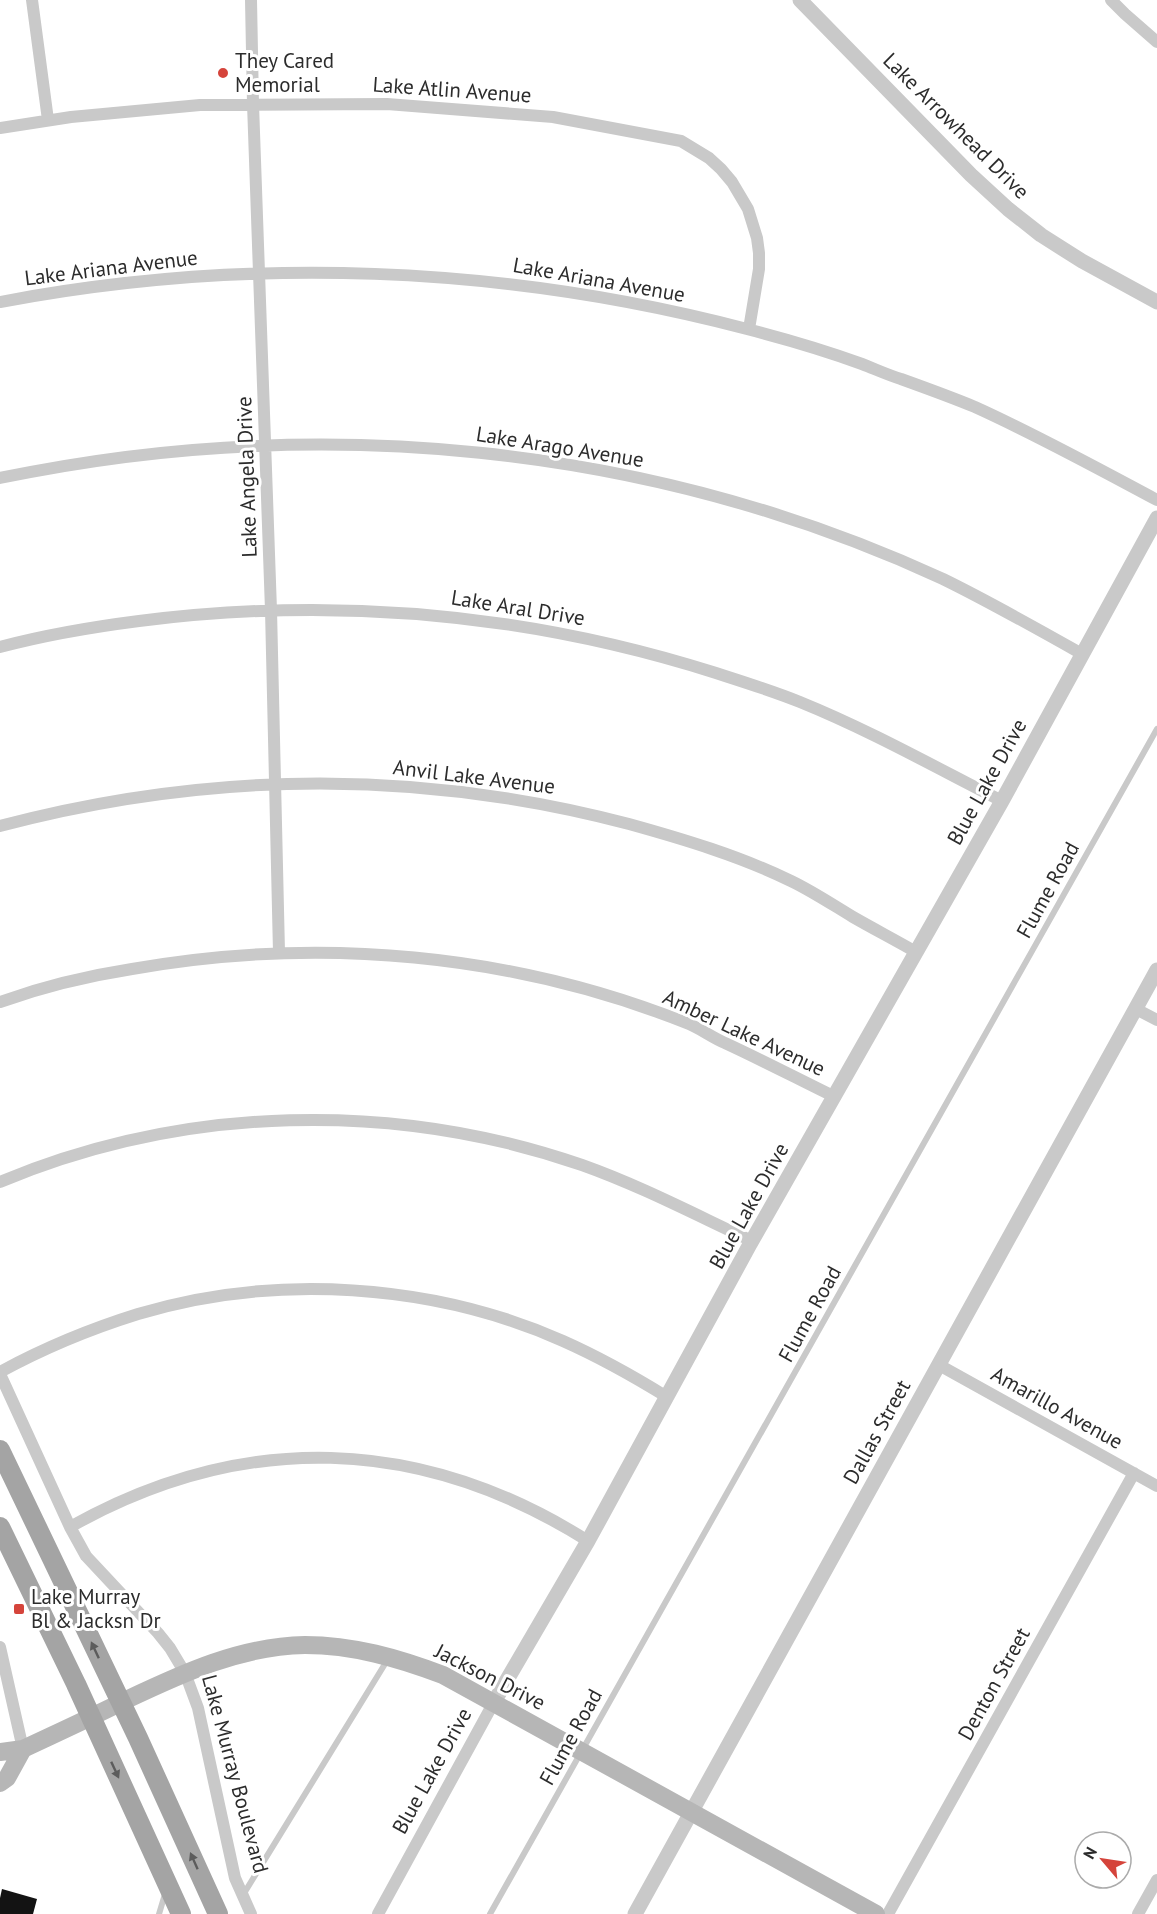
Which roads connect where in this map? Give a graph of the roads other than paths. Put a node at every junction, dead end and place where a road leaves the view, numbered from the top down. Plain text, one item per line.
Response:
1 (32, 0) edge
2 (251, 0) edge
3 (800, 0) edge
4 (1111, 0) edge
5 (1157, 42) edge
6 (253, 104) junction
7 (48, 120) junction
8 (0, 128) edge
9 (259, 273) junction
10 (0, 302) edge
11 (1157, 302) edge
12 (748, 329) junction
13 (265, 444) junction
14 (0, 478) edge
15 (1157, 500) edge
16 (1157, 518) edge
17 (271, 610) junction
18 (0, 648) edge
19 (1082, 654) junction
20 (1157, 729) edge
21 (274, 783) junction
22 (1002, 801) junction
23 (0, 826) edge
24 (279, 952) junction
25 (916, 952) junction
26 (1157, 970) edge
27 (0, 1002) edge
28 (1136, 1009) junction
29 (1157, 1020) edge
30 (835, 1097) junction
31 (0, 1182) edge
32 (752, 1241) junction
33 (939, 1365) junction
34 (0, 1373) edge
35 (667, 1397) junction
36 (0, 1450) edge
37 (1134, 1473) junction
38 (1157, 1486) edge
39 (0, 1527) edge
40 (70, 1527) junction
41 (588, 1541) junction
42 (0, 1647) edge
43 (390, 1656) junction
44 (184, 1673) junction
45 (494, 1702) junction
46 (120, 1703) junction
47 (91, 1717) junction
48 (23, 1749) junction
49 (583, 1751) junction
50 (0, 1752) edge
51 (0, 1783) edge
52 (691, 1813) junction
53 (1157, 1880) edge
54 (168, 1885) junction
55 (243, 1895) junction
56 (159, 1914) edge
57 (181, 1914) edge
58 (218, 1914) edge
59 (251, 1914) edge
60 (378, 1914) edge
61 (490, 1914) edge
62 (635, 1914) edge
63 (876, 1914) edge
64 (888, 1914) edge
65 (1138, 1914) edge

1 - 7 street
2 - 6 street, Lake Angela Drive
3 - 11 street, Lake Arrowhead Drive
4 - 5 street
6 - 7 street, Lake Atlin Avenue
6 - 9 street, Lake Angela Drive
6 - 12 street, Lake Atlin Avenue
7 - 8 street, Lake Atlin Avenue
9 - 10 street, Lake Ariana Avenue
9 - 12 street, Lake Ariana Avenue
9 - 13 street, Lake Angela Drive
12 - 15 street, Lake Ariana Avenue
13 - 14 street, Lake Arago Avenue
13 - 17 street, Lake Angela Drive
13 - 19 street, Lake Arago Avenue
16 - 19 street, Blue Lake Drive
17 - 18 street, Lake Aral Drive
17 - 21 street, Lake Angela Drive
17 - 22 street, Lake Aral Drive
19 - 22 street, Blue Lake Drive
20 - 49 lane, Flume Road
21 - 23 street, Anvil Lake Avenue
21 - 24 street, Lake Angela Drive
21 - 25 street, Anvil Lake Avenue
22 - 25 street, Blue Lake Drive
24 - 27 street, Amber Lake Avenue
24 - 30 street, Amber Lake Avenue
25 - 30 street, Blue Lake Drive
26 - 28 street, Dallas Street
28 - 29 street
28 - 33 street, Dallas Street
30 - 32 street, Blue Lake Drive
31 - 32 street
32 - 35 street, Blue Lake Drive
33 - 37 street, Amarillo Avenue
33 - 52 street, Dallas Street
34 - 35 street
34 - 40 street, Lake Murray Boulevard
35 - 41 street, Blue Lake Drive
46 -> 36 main road
37 - 38 street, Amarillo Avenue
37 - 64 street, Denton Street
39 - 47 main road
40 - 41 street
40 - 44 street, Lake Murray Boulevard
41 - 45 street, Blue Lake Drive
42 - 48 street
43 - 44 main road, Jackson Drive
43 - 45 main road, Jackson Drive
43 - 55 lane
44 - 46 main road, Jackson Drive
44 - 55 street, Lake Murray Boulevard
45 - 49 main road, Jackson Drive
45 - 60 street, Blue Lake Drive
46 - 47 main road, Jackson Drive
58 -> 46 main road
47 - 48 main road, Jackson Drive
47 -> 54 main road
48 - 50 main road, Jackson Drive
48 - 51 main road
49 - 52 main road, Jackson Drive
49 - 61 lane, Flume Road
52 - 62 street, Dallas Street
52 - 63 main road, Jackson Drive
53 - 65 street
54 - 56 lane
54 - 57 main road
55 - 59 street, Lake Murray Boulevard

